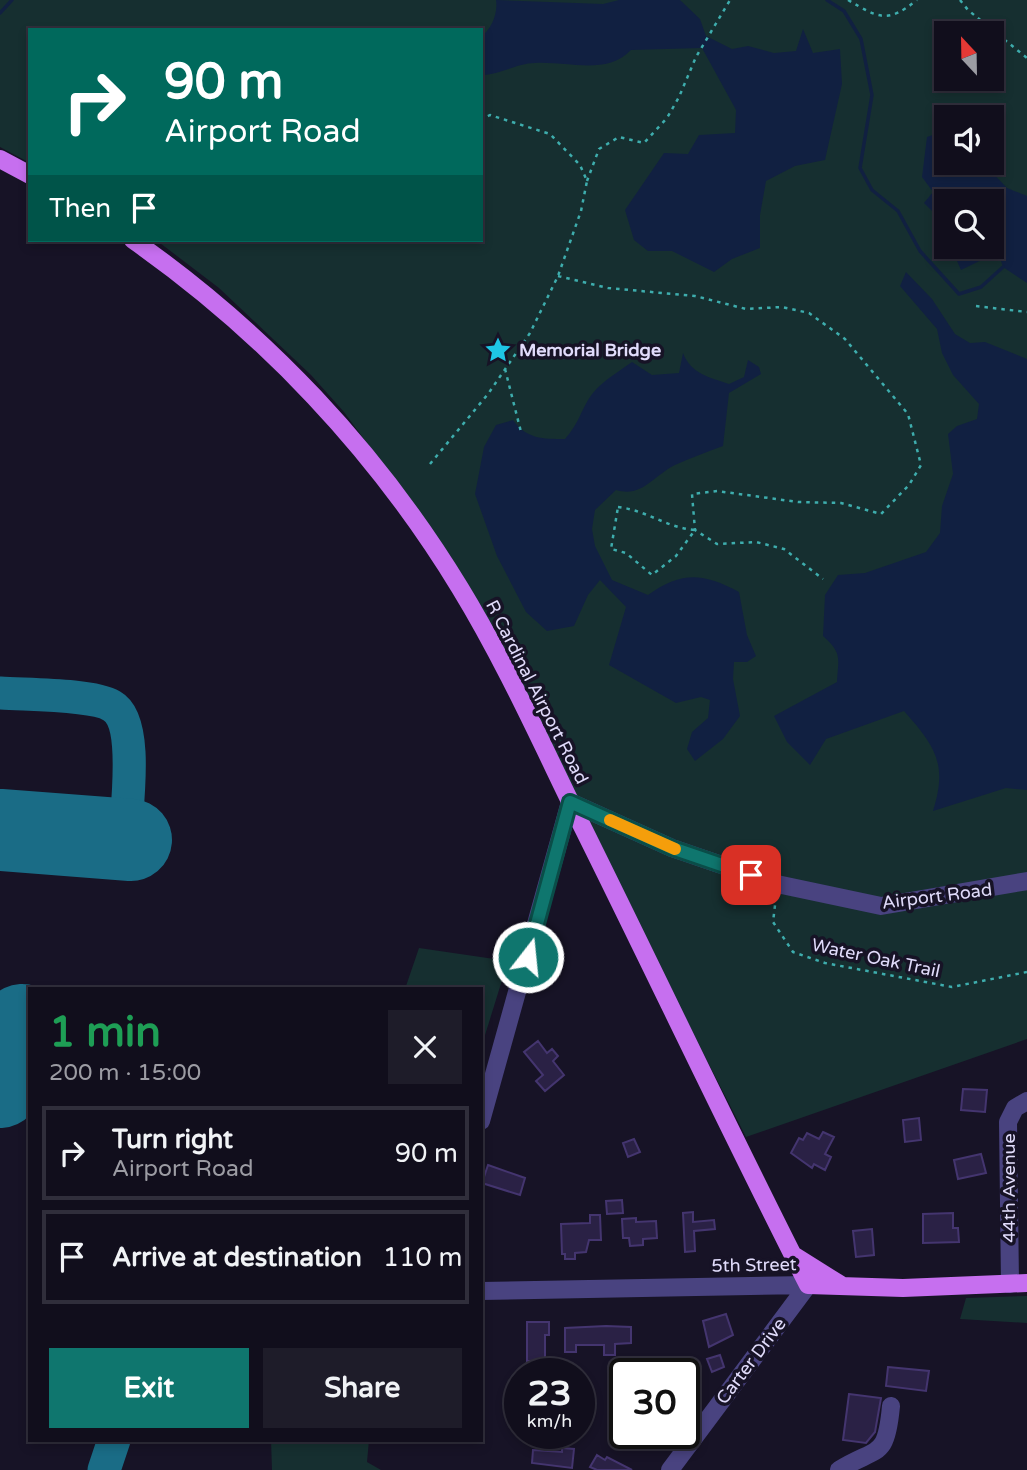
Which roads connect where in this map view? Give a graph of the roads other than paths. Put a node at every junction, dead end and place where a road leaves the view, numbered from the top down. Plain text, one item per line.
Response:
1 (0, 159) edge
2 (28, 174) edge
3 (136, 242) edge
4 (570, 802) junction
5 (1027, 881) edge
6 (1027, 1101) edge
7 (483, 1114) edge
8 (793, 1255) junction
9 (1018, 1283) edge
10 (807, 1285) junction
11 (847, 1288) junction
12 (483, 1291) edge
13 (891, 1406) dead end
14 (670, 1470) edge
15 (839, 1470) edge

1 - 2 main road
3 - 4 main road, R Cardinal Airport Road
4 - 5 street, Airport Road
4 - 7 street
4 - 8 main road, R Cardinal Airport Road
6 - 9 street, 44th Avenue
8 - 10 main road, R Cardinal Airport Road
8 - 11 main road
9 - 11 main road, 5th Street
10 - 11 main road, 5th Street
10 - 12 street, 5th Street
10 - 14 street, Carter Drive
13 - 15 street

